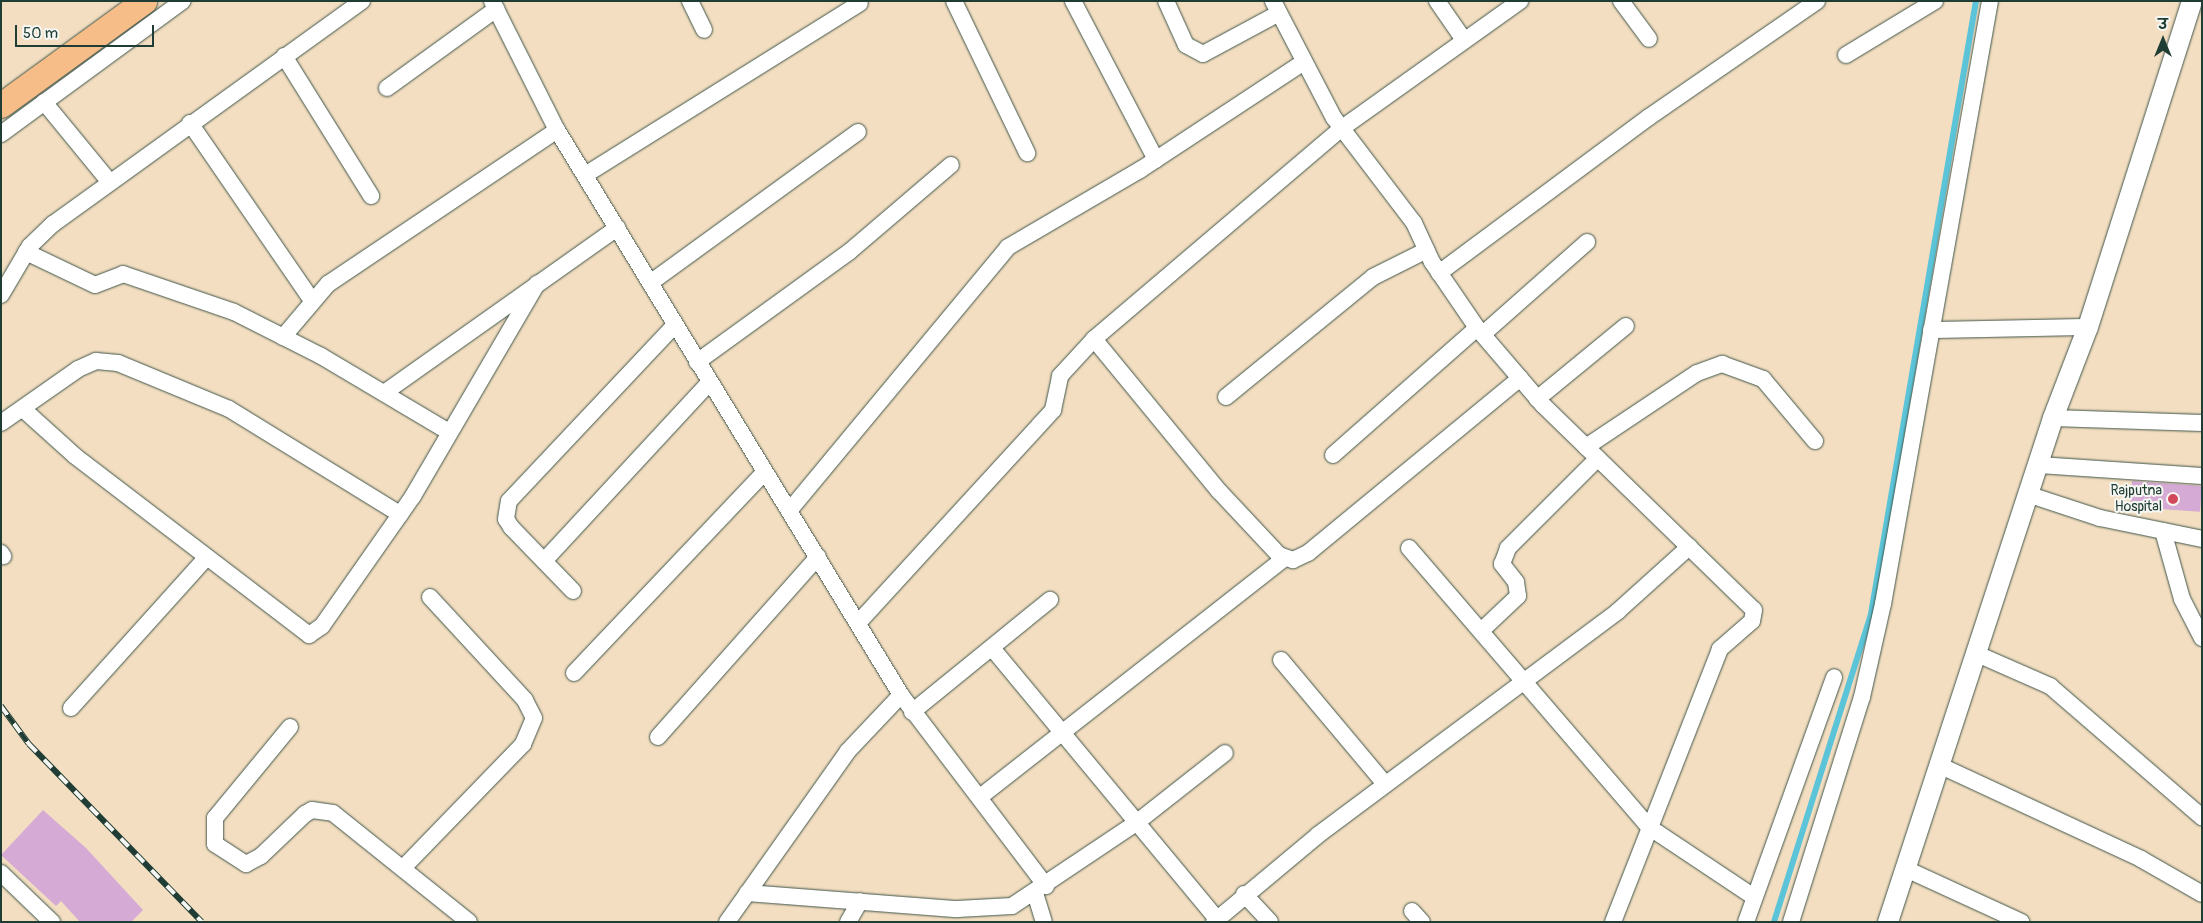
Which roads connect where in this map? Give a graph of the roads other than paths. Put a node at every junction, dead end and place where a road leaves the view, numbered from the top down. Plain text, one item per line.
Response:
1 (144, 1) edge
2 (183, 1) edge
3 (362, 1) edge
4 (690, 1) edge
5 (954, 1) edge
6 (1073, 1) edge
7 (1166, 1) edge
8 (1438, 1) edge
9 (1520, 1) edge
10 (1621, 1) edge
11 (1817, 1) edge
12 (1935, 1) edge
13 (1990, 1) edge
14 (2192, 1) edge
15 (860, 3) dead end
16 (494, 5) edge
17 (1276, 7) edge
18 (704, 30) dead end
19 (1649, 39) dead end
20 (1464, 40) junction
21 (1846, 55) dead end
22 (284, 56) junction
23 (1304, 62) junction
24 (387, 88) dead end
25 (44, 102) junction
26 (1, 105) edge
27 (190, 123) junction
28 (1342, 128) junction
29 (557, 130) junction
30 (858, 132) dead end
31 (1, 134) edge
32 (1027, 152) dead end
33 (1156, 160) junction
34 (951, 164) dead end
35 (585, 175) junction
36 (110, 181) junction
37 (371, 196) dead end
38 (617, 228) junction
39 (1587, 242) dead end
40 (1427, 250) junction
41 (26, 252) junction
42 (1439, 273) junction
43 (650, 283) junction
44 (537, 284) junction
45 (1, 295) edge
46 (311, 299) junction
47 (675, 325) junction
48 (1626, 326) dead end
49 (2088, 327) junction
50 (1931, 330) junction
51 (1480, 331) junction
52 (283, 337) junction
53 (1094, 339) junction
54 (697, 362) junction
55 (1520, 378) junction
56 (709, 382) junction
57 (384, 393) junction
58 (1226, 397) dead end
59 (1537, 398) junction
60 (9, 413) edge
61 (2053, 418) junction
62 (2202, 423) edge
63 (449, 432) junction
64 (1815, 441) dead end
65 (1592, 453) junction
66 (1333, 455) dead end
67 (2039, 465) junction
68 (765, 472) junction
69 (2202, 476) edge
70 (2030, 495) junction
71 (789, 511) junction
72 (400, 514) junction
73 (2163, 531) junction
74 (2202, 539) edge
75 (1409, 548) dead end
76 (1689, 548) junction
77 (207, 557) junction
78 (818, 557) junction
79 (1285, 558) junction
80 (544, 561) junction
81 (573, 591) dead end
82 (430, 597) dead end
83 (1050, 600) dead end
84 (858, 623) junction
85 (1481, 631) junction
86 (2202, 638) edge
87 (992, 648) junction
88 (1977, 654) junction
89 (1281, 660) dead end
90 (574, 673) dead end
91 (1834, 677) dead end
92 (1524, 681) junction
93 (901, 695) junction
94 (71, 708) dead end
95 (912, 712) junction
96 (290, 727) dead end
97 (1063, 730) junction
98 (658, 737) dead end
99 (1224, 753) dead end
100 (1941, 766) junction
101 (1385, 784) junction
102 (980, 797) junction
103 (2202, 817) edge
104 (1136, 823) junction
105 (1649, 828) junction
106 (403, 868) junction
107 (1906, 869) junction
108 (1, 873) edge
109 (1040, 889) junction
110 (747, 893) junction
111 (1244, 894) junction
112 (2202, 894) edge
113 (1754, 897) junction
114 (860, 901) junction
115 (953, 915) edge
116 (1215, 920) edge
117 (52, 922) edge
118 (470, 922) edge
119 (727, 922) edge
120 (848, 922) edge
121 (1044, 922) edge
122 (1270, 922) edge
123 (1613, 922) edge
124 (1746, 922) edge
125 (1790, 922) edge
126 (1888, 922) edge
127 (2021, 922) edge

1 - 26 main road
2 - 25 street
3 - 22 street
4 - 18 street
5 - 32 street
6 - 33 street
7 - 17 street
8 - 20 street
9 - 20 street
10 - 19 street
11 - 42 street
12 - 21 street
13 - 50 street
14 - 49 street
15 - 35 street
16 - 24 street
16 - 29 street
17 - 23 street
20 - 28 street
22 - 27 street
22 - 37 street
23 - 28 street
23 - 33 street
25 - 31 street
25 - 36 street
27 - 36 street
27 - 46 street
28 - 40 street
28 - 53 street
29 - 35 street
29 - 46 street
30 - 43 street
33 - 71 street
34 - 54 street
35 - 38 street
36 - 41 street
38 - 43 street
38 - 44 street
39 - 51 street
40 - 42 street
40 - 58 street
41 - 45 street
41 - 52 street
42 - 51 street
43 - 47 street
44 - 57 street
44 - 63 street
46 - 52 street
47 - 54 street
47 - 80 street
48 - 59 street
49 - 50 street
49 - 61 street
50 - 125 street
51 - 55 street
51 - 66 street
52 - 57 street
53 - 79 street
53 - 84 street
54 - 56 street
55 - 59 street
55 - 79 street
56 - 68 street
56 - 80 street
57 - 63 street
59 - 65 street
60 - 72 street
60 - 77 street
61 - 62 street
61 - 67 street
63 - 72 street
64 - 65 street
65 - 76 street
65 - 85 street
67 - 69 street
67 - 70 street
68 - 71 street
68 - 90 street
70 - 73 street
70 - 88 street
71 - 78 street
72 - 77 street
73 - 74 street
73 - 86 street
75 - 85 street
76 - 92 street
76 - 105 street
77 - 94 street
78 - 84 street
78 - 98 street
79 - 97 street
80 - 81 street
82 - 106 street
83 - 87 street
84 - 93 street
85 - 92 street
87 - 95 street
87 - 97 street
88 - 100 street
88 - 103 street
89 - 101 street
91 - 113 street
92 - 101 street
92 - 105 street
93 - 95 street
93 - 110 street
95 - 102 street
96 - 106 street
97 - 102 street
97 - 104 street
99 - 104 street
100 - 107 street
100 - 112 street
101 - 111 street
102 - 109 street
104 - 109 street
104 - 116 street
105 - 113 street
105 - 123 street
106 - 118 street
107 - 126 street
107 - 127 street
108 - 117 street
109 - 115 street
109 - 121 street
110 - 114 street
110 - 119 street
111 - 116 street
111 - 122 street
113 - 124 street
114 - 115 street
114 - 120 street

